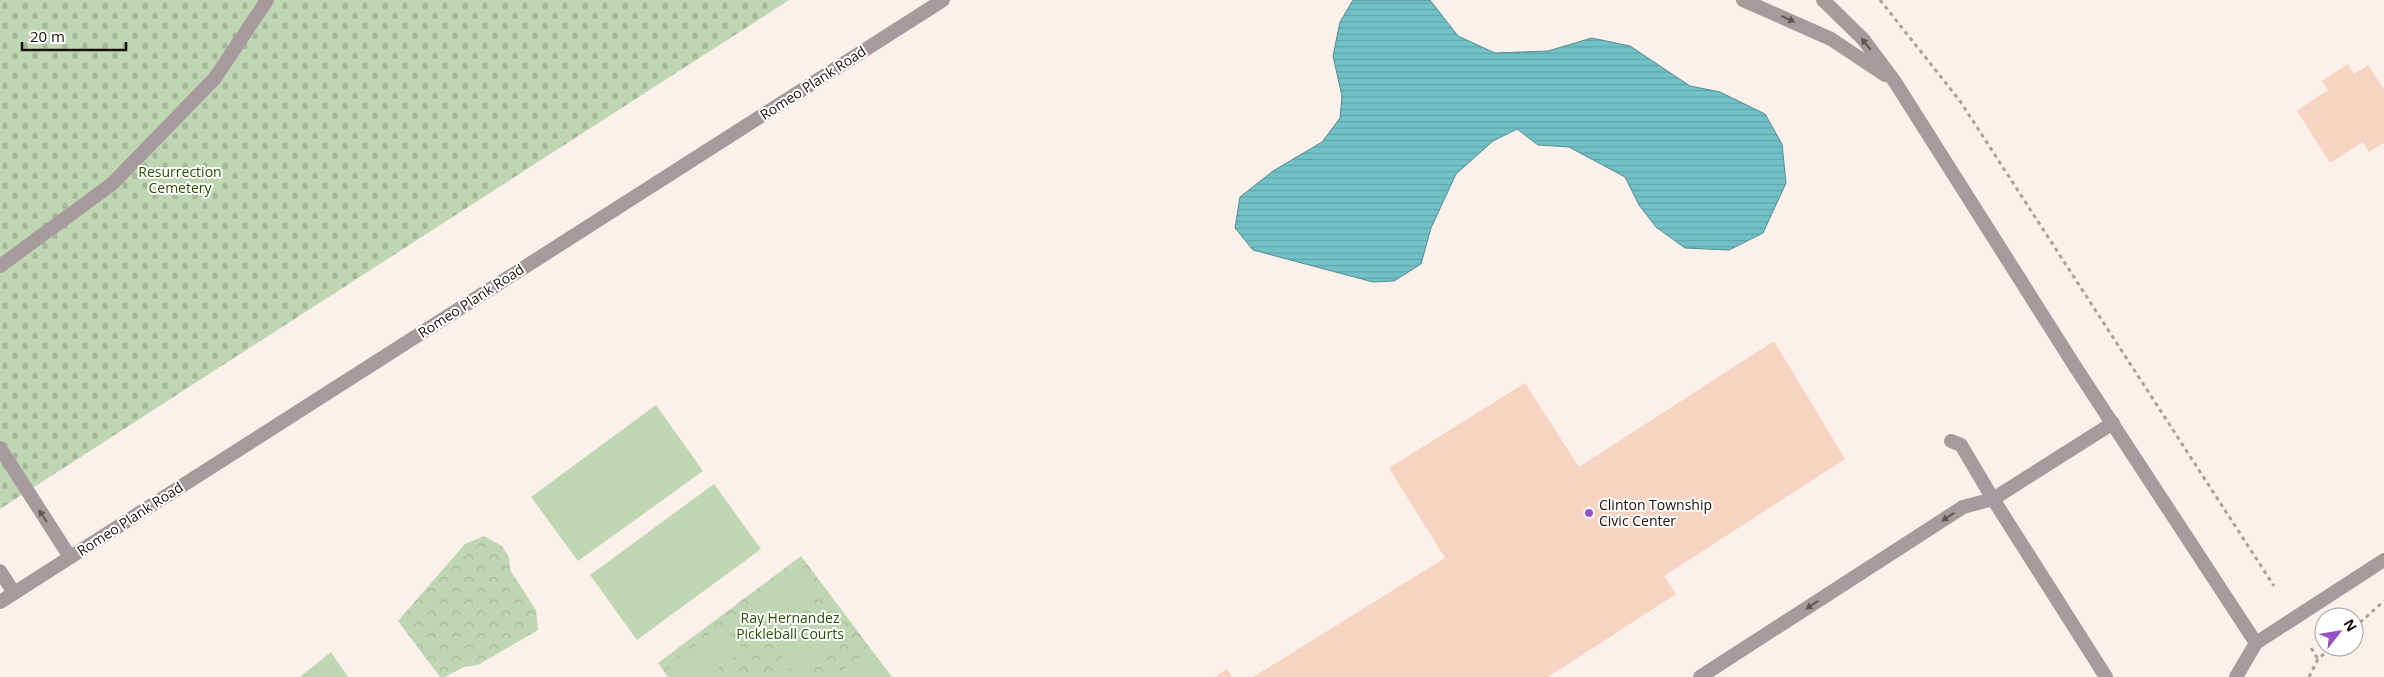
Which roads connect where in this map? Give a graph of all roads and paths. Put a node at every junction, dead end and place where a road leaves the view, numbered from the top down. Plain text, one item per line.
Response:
1 (251, 0) edge
2 (943, 0) edge
3 (1743, 0) edge
4 (1823, 0) edge
5 (1880, 0) edge
6 (266, 1) edge
7 (1895, 82) junction
8 (0, 266) edge
9 (2113, 424) junction
10 (1951, 441) dead end
11 (0, 448) edge
12 (1993, 499) junction
13 (70, 557) junction
14 (2384, 560) edge
15 (0, 571) edge
16 (2274, 586) dead end
17 (14, 594) junction
18 (2384, 601) edge
19 (0, 602) edge
20 (2364, 619) edge
21 (2256, 643) junction
22 (2311, 648) dead end
23 (2321, 657) edge
24 (2318, 660) junction
25 (1700, 677) edge
26 (2106, 677) edge
27 (2236, 677) edge
28 (2309, 677) edge

1 - 6 street
2 - 13 street, Romeo Plank Road
3 -> 7 street
7 -> 4 street
5 - 16 path
6 - 8 street
7 - 9 street
9 - 12 street
9 - 21 street
10 - 12 street
13 -> 11 street
12 -> 25 street
12 - 26 street
13 - 17 street, Romeo Plank Road
14 - 21 street
15 - 17 street
17 - 19 street, Romeo Plank Road
18 - 20 path
21 - 27 street
22 - 24 path
23 - 24 path
24 - 28 path

